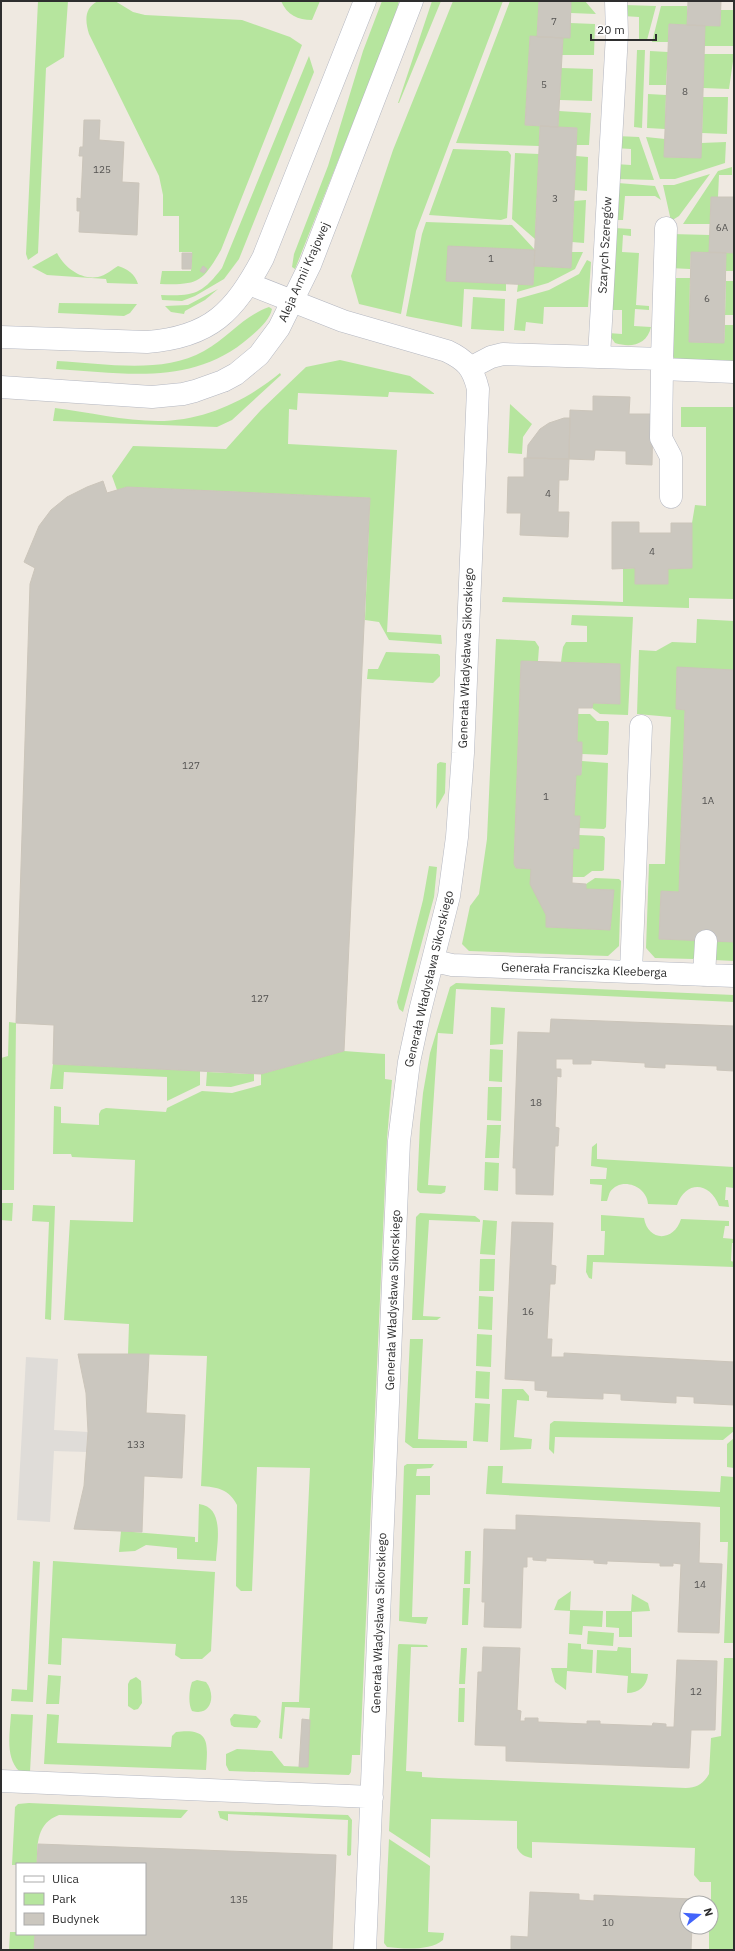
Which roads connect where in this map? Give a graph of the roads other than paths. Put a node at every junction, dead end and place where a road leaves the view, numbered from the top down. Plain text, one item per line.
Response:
1 (365, 1) edge
2 (412, 1) edge
3 (616, 1) edge
4 (666, 228) dead end
5 (249, 284) junction
6 (293, 303) junction
7 (1, 337) edge
8 (599, 357) junction
9 (662, 364) junction
10 (470, 368) junction
11 (734, 372) edge
12 (1, 387) edge
13 (671, 497) dead end
14 (641, 726) dead end
15 (706, 941) dead end
16 (434, 960) junction
17 (631, 972) junction
18 (704, 975) junction
19 (734, 976) edge
20 (1, 1781) edge
21 (372, 1797) junction
22 (365, 1950) edge

1 - 5 street
2 - 6 street, Aleja Armii Krajowej
3 - 8 street, Szarych Szeregów
4 - 9 street
5 - 6 street, Generała Władysława Sikorskiego
5 - 7 street
6 - 10 street, Generała Władysława Sikorskiego
6 - 12 street, Aleja Armii Krajowej
8 - 9 street
8 - 10 street
9 - 11 street
9 - 13 street
10 - 16 street, Generała Władysława Sikorskiego
14 - 17 street
15 - 18 street
16 - 17 street, Generała Franciszka Kleeberga
16 - 21 street, Generała Władysława Sikorskiego
17 - 18 street, Generała Franciszka Kleeberga
18 - 19 street, Generała Franciszka Kleeberga
20 - 21 street
21 - 22 street, Generała Władysława Sikorskiego

